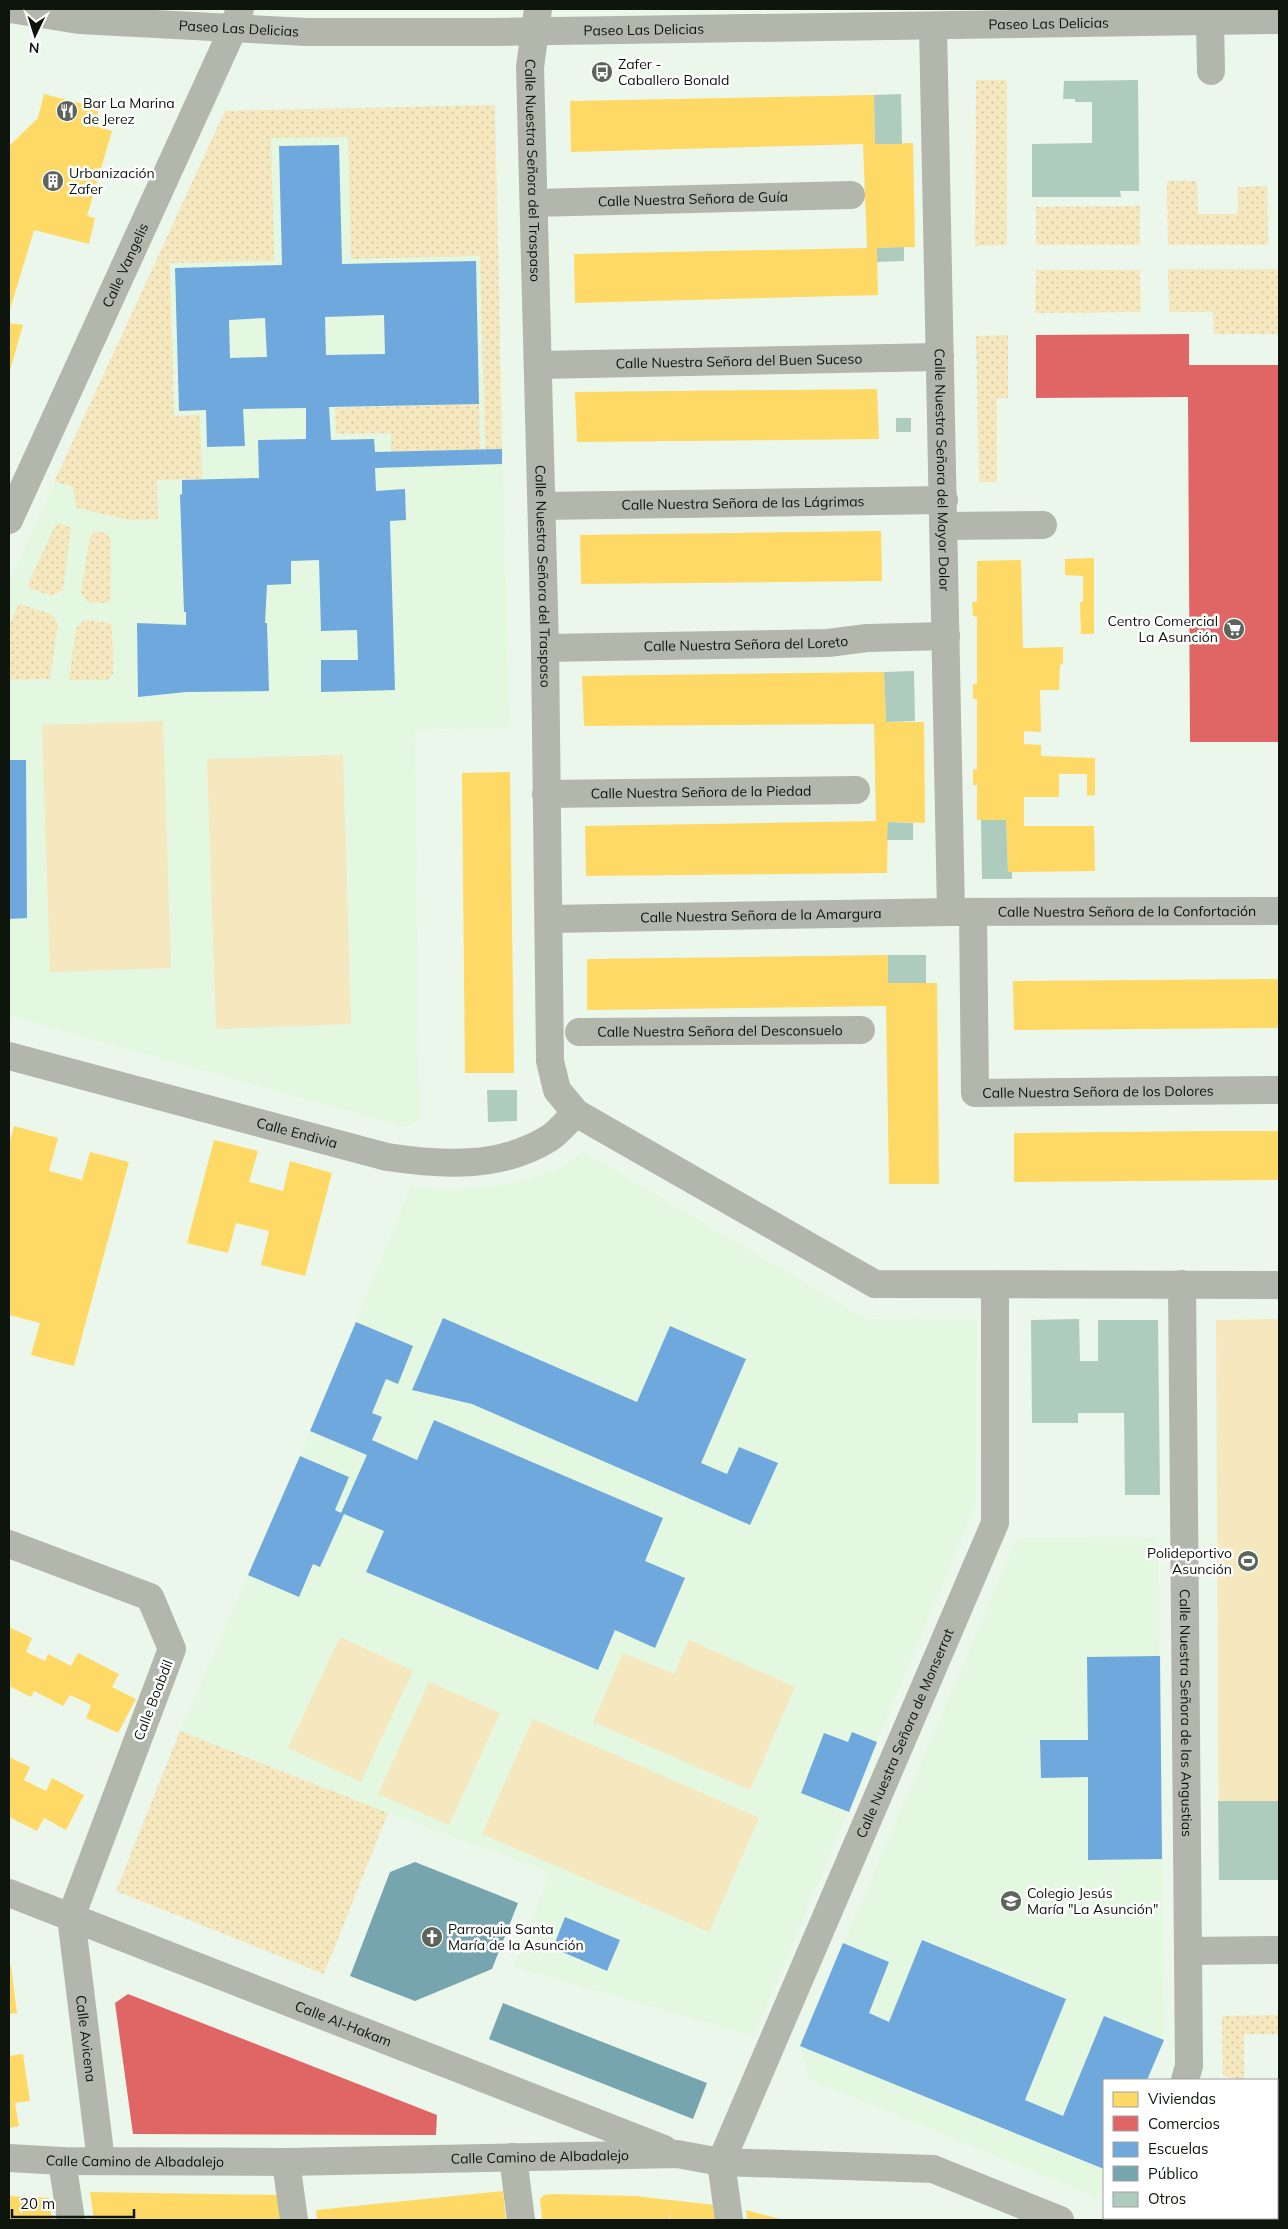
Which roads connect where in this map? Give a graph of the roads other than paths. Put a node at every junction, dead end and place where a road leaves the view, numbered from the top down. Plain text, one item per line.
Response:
1 (10, 9) edge
2 (1149, 15) edge
3 (1022, 16) edge
4 (843, 18) edge
5 (237, 19) edge
6 (536, 20) edge
7 (1279, 20) edge
8 (1210, 21) junction
9 (933, 26) junction
10 (1211, 71) dead end
11 (850, 195) dead end
12 (534, 203) junction
13 (940, 357) junction
14 (538, 365) junction
15 (542, 506) junction
16 (944, 513) junction
17 (9, 520) edge
18 (1044, 525) dead end
19 (946, 636) junction
20 (545, 648) junction
21 (856, 790) dead end
22 (546, 794) junction
23 (1279, 911) edge
24 (962, 912) junction
25 (550, 919) junction
26 (861, 1030) dead end
27 (579, 1032) dead end
28 (9, 1056) edge
29 (1279, 1090) edge
30 (576, 1113) junction
31 (1182, 1284) junction
32 (1279, 1284) edge
33 (995, 1285) junction
34 (9, 1544) edge
35 (9, 1894) edge
36 (70, 1918) junction
37 (1279, 1950) edge
38 (1188, 1951) junction
39 (1185, 2079) edge
40 (677, 2154) junction
41 (513, 2157) junction
42 (9, 2158) edge
43 (62, 2161) junction
44 (101, 2161) junction
45 (286, 2162) junction
46 (721, 2162) junction
47 (71, 2220) edge
48 (294, 2220) edge
49 (521, 2220) edge
50 (729, 2220) edge
51 (1060, 2220) edge

1 - 5 street, Paseo Las Delicias
2 - 3 street, Paseo Las Delicias
2 - 8 street, Paseo Las Delicias
3 - 9 street, Paseo Las Delicias
4 - 6 street, Paseo Las Delicias
4 - 9 street, Paseo Las Delicias
5 - 6 street, Paseo Las Delicias
5 - 17 street, Calle Vangelis
6 - 12 street, Calle Nuestra Señora del Traspaso
7 - 8 street, Paseo Las Delicias
8 - 10 street
9 - 13 street, Calle Nuestra Señora del Mayor Dolor
11 - 12 street, Calle Nuestra Señora de Guía
12 - 14 street, Calle Nuestra Señora del Traspaso
13 - 14 street, Calle Nuestra Señora del Buen Suceso
13 - 16 street, Calle Nuestra Señora del Mayor Dolor
14 - 15 street, Calle Nuestra Señora del Traspaso
15 - 16 street, Calle Nuestra Señora de las Lágrimas
15 - 20 street, Calle Nuestra Señora del Traspaso
16 - 18 street, Calle Nuestra Señora de las Lágrimas
16 - 19 street, Calle Nuestra Señora del Mayor Dolor
19 - 20 street, Calle Nuestra Señora del Loreto
19 - 24 street, Calle Nuestra Señora del Mayor Dolor
20 - 22 street, Calle Nuestra Señora del Traspaso
21 - 22 street, Calle Nuestra Señora de la Piedad
22 - 25 street, Calle Nuestra Señora del Traspaso
23 - 24 street, Calle Nuestra Señora de la Confortación
24 - 25 street, Calle Nuestra Señora de la Amargura
24 - 29 street, Calle Nuestra Señora de los Dolores
25 - 30 street, Calle Nuestra Señora del Traspaso
26 - 27 street, Calle Nuestra Señora del Desconsuelo
28 - 30 street, Calle Endivia
30 - 33 street
31 - 32 street
31 - 33 street
31 - 38 street, Calle Nuestra Señora de las Angustias
33 - 46 street, Calle Nuestra Señora de Monserrat
34 - 36 street, Calle Boabdil
35 - 36 street, Calle Al-Hakam
36 - 40 street, Calle Al-Hakam
36 - 44 street, Calle Avicena
37 - 38 street
38 - 39 street, Calle Nuestra Señora de las Angustias
40 - 41 street, Calle Camino de Albadalejo
40 - 46 street, Calle Camino de Albadalejo
41 - 45 street, Calle Camino de Albadalejo
41 - 49 street
42 - 43 street, Calle Camino de Albadalejo
43 - 44 street, Calle Camino de Albadalejo
43 - 47 street
44 - 45 street, Calle Camino de Albadalejo
45 - 48 street
46 - 50 street
46 - 51 street, Calle Camino de Albadalejo

